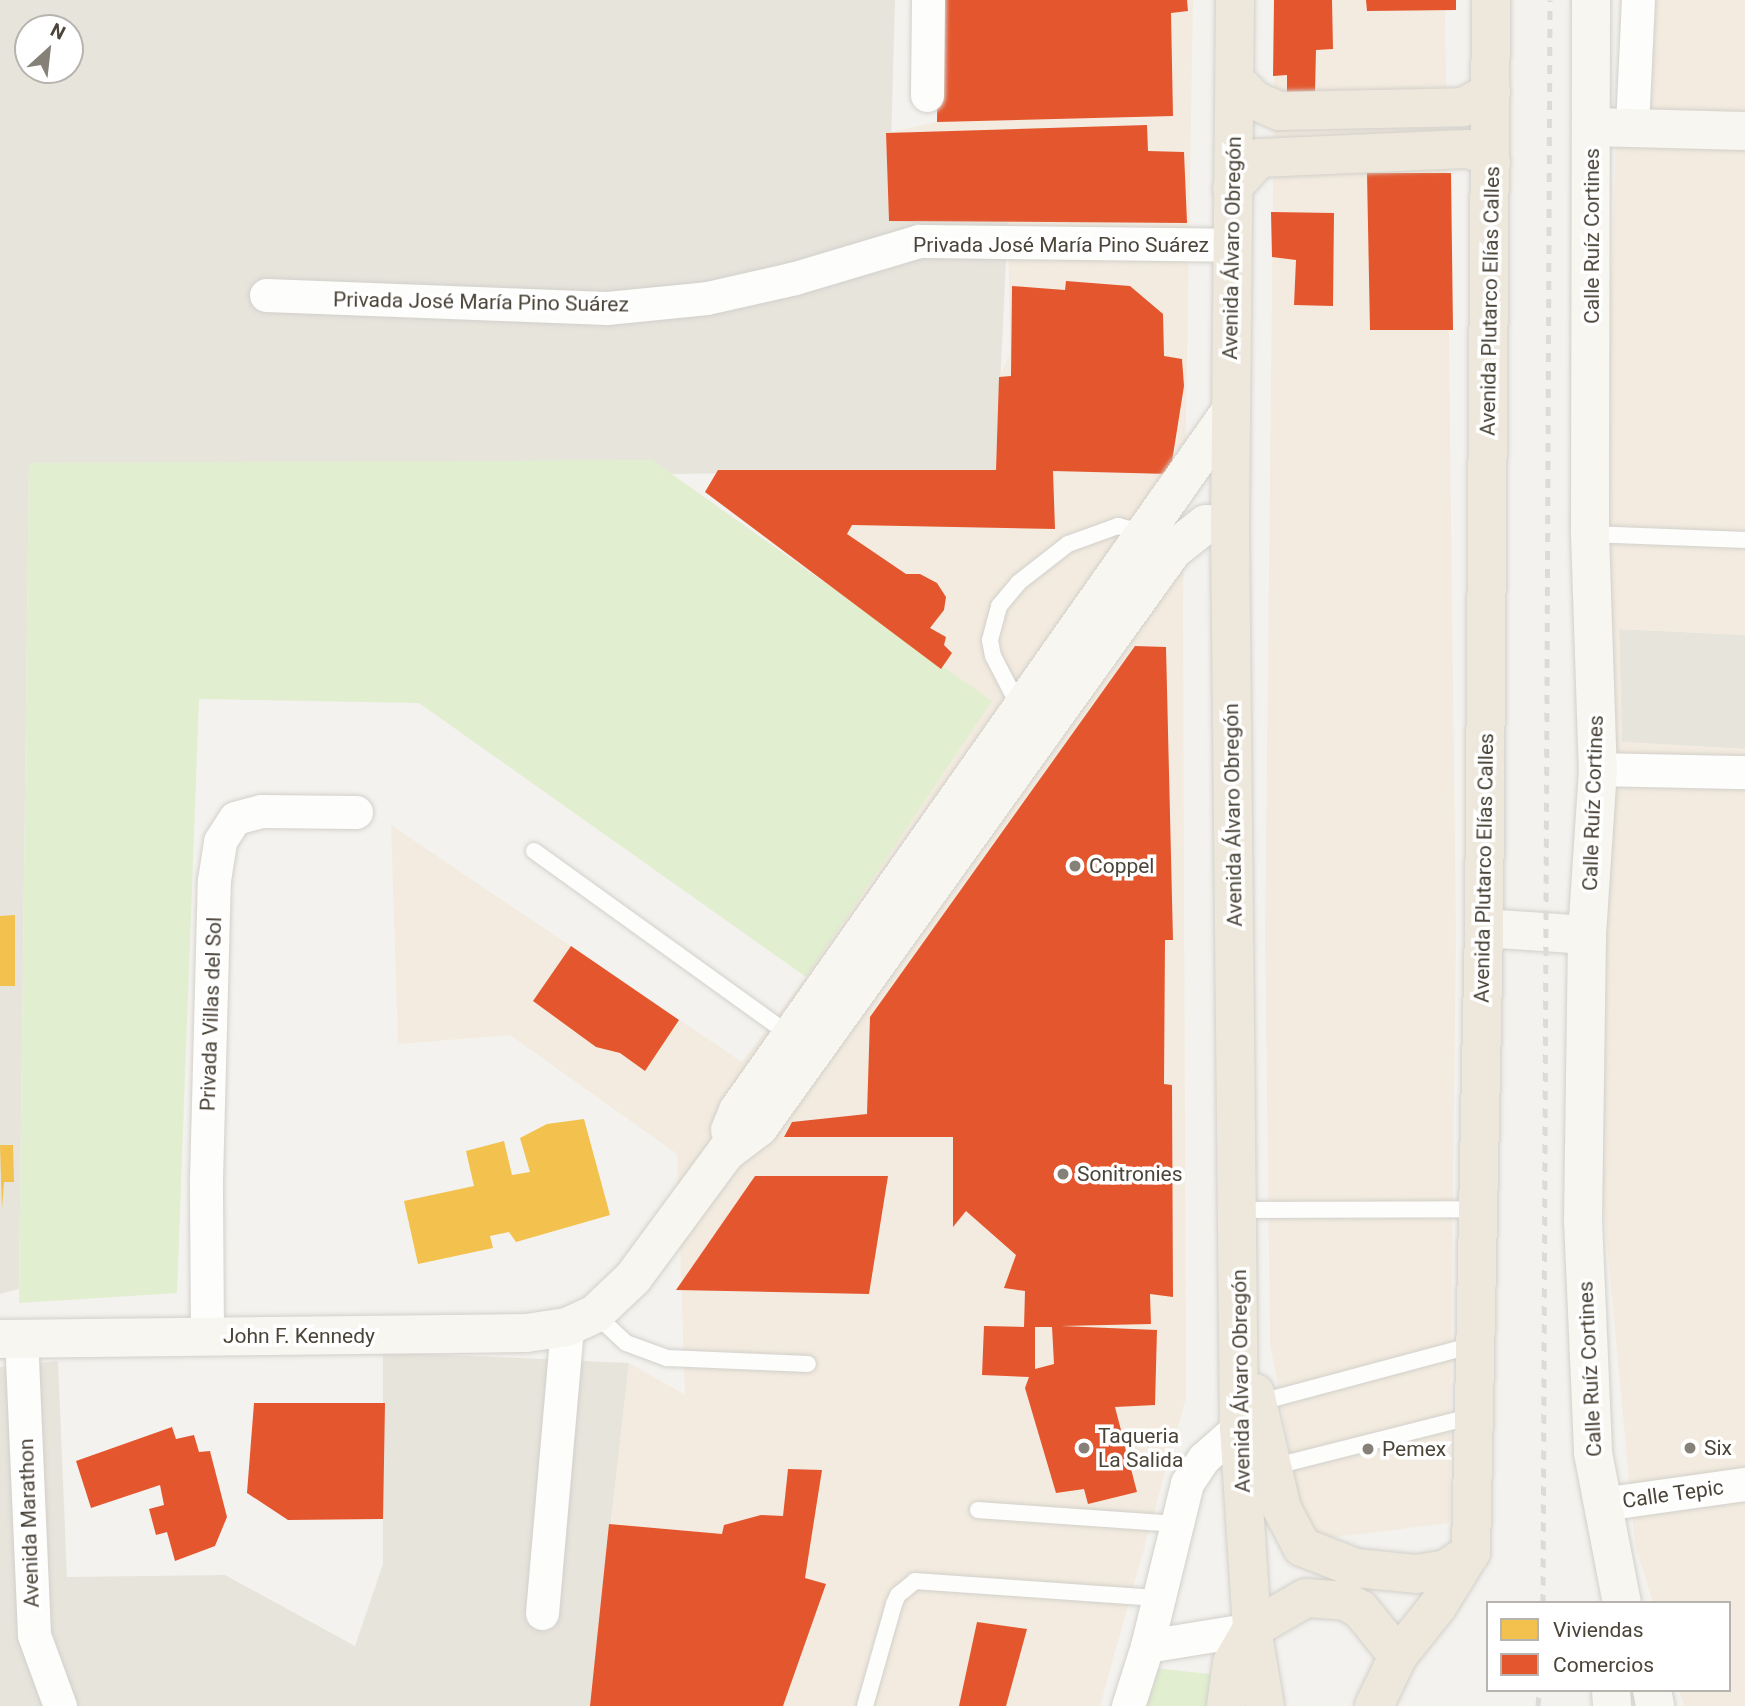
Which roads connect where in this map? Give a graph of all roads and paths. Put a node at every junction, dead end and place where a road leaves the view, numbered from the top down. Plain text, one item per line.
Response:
1 (929, 0) edge
2 (1235, 0) edge
3 (1490, 0) edge
4 (1591, 0) edge
5 (1638, 0) edge
6 (1235, 80) junction
7 (1491, 92) junction
8 (927, 95) dead end
9 (1632, 126) junction
10 (1593, 127) junction
11 (1745, 131) edge
12 (1491, 162) junction
13 (1232, 188) junction
14 (1233, 245) junction
15 (266, 295) dead end
16 (1230, 412) junction
17 (1230, 526) junction
18 (1590, 534) junction
19 (1745, 540) edge
20 (1159, 541) junction
21 (1020, 708) junction
22 (1598, 769) junction
23 (1745, 772) edge
24 (356, 812) dead end
25 (534, 851) dead end
26 (1484, 928) junction
27 (1587, 935) junction
28 (801, 1044) junction
29 (1479, 1209) junction
30 (1238, 1210) junction
31 (581, 1320) junction
32 (207, 1336) junction
33 (11, 1338) edge
34 (1477, 1345) junction
35 (808, 1364) dead end
36 (1248, 1415) junction
37 (1476, 1416) junction
38 (1272, 1467) junction
39 (1745, 1484) edge
40 (1602, 1504) junction
41 (978, 1510) dead end
42 (1177, 1524) junction
43 (1471, 1552) junction
44 (1159, 1598) junction
45 (1622, 1601) edge
46 (542, 1613) dead end
47 (1252, 1629) junction
48 (1147, 1646) junction
49 (1398, 1656) junction
50 (60, 1706) edge
51 (865, 1706) edge
52 (1128, 1706) edge
53 (1226, 1706) edge
54 (1265, 1706) edge
55 (1374, 1706) edge

1 - 8 street
2 - 6 highway, Avenida Álvaro Obregón
3 - 7 highway, Avenida Plutarco Elías Calles
4 - 10 street, Calle Ruíz Cortines
5 - 9 street
6 - 7 highway
6 - 13 highway, Avenida Álvaro Obregón
7 - 12 highway, Avenida Plutarco Elías Calles
9 - 10 street
9 - 11 street
10 - 18 street, Calle Ruíz Cortines
12 - 13 highway
12 - 26 highway, Avenida Plutarco Elías Calles
13 - 14 highway, Avenida Álvaro Obregón
14 - 15 street, Privada José María Pino Suárez
14 - 16 highway, Avenida Álvaro Obregón
16 - 17 highway, Avenida Álvaro Obregón
16 - 20 street
17 - 20 street
17 - 30 highway, Avenida Álvaro Obregón
18 - 19 lane
18 - 22 street, Calle Ruíz Cortines
20 - 21 street
20 - 21 lane
20 - 28 street
21 - 28 street
22 - 23 street
22 - 27 street, Calle Ruíz Cortines
24 - 32 street, Privada Villas del Sol
25 - 28 lane
26 - 27 street
26 - 29 highway, Avenida Plutarco Elías Calles
27 - 40 street, Calle Ruíz Cortines
28 - 31 street
29 - 30 lane
29 - 34 highway, Avenida Plutarco Elías Calles
30 - 36 highway, Avenida Álvaro Obregón
31 - 32 street, John F. Kennedy
31 - 35 lane
31 - 46 street
32 - 33 street, John F. Kennedy
33 - 50 street, Avenida Marathon
34 - 36 lane
34 - 37 highway, Avenida Plutarco Elías Calles
36 - 38 highway
36 - 42 street
36 - 47 highway, Avenida Álvaro Obregón
37 - 38 lane
37 - 43 highway, Avenida Plutarco Elías Calles
38 - 43 highway
39 - 40 street, Calle Tepic
40 - 45 street, Calle Ruíz Cortines
41 - 42 lane
42 - 44 street
43 - 49 highway, Avenida Plutarco Elías Calles
44 - 48 street
44 - 51 lane
47 - 48 street
47 - 49 highway
47 - 53 highway
47 - 54 highway, Avenida Álvaro Obregón
48 - 52 street
49 - 55 highway, Avenida Plutarco Elías Calles

